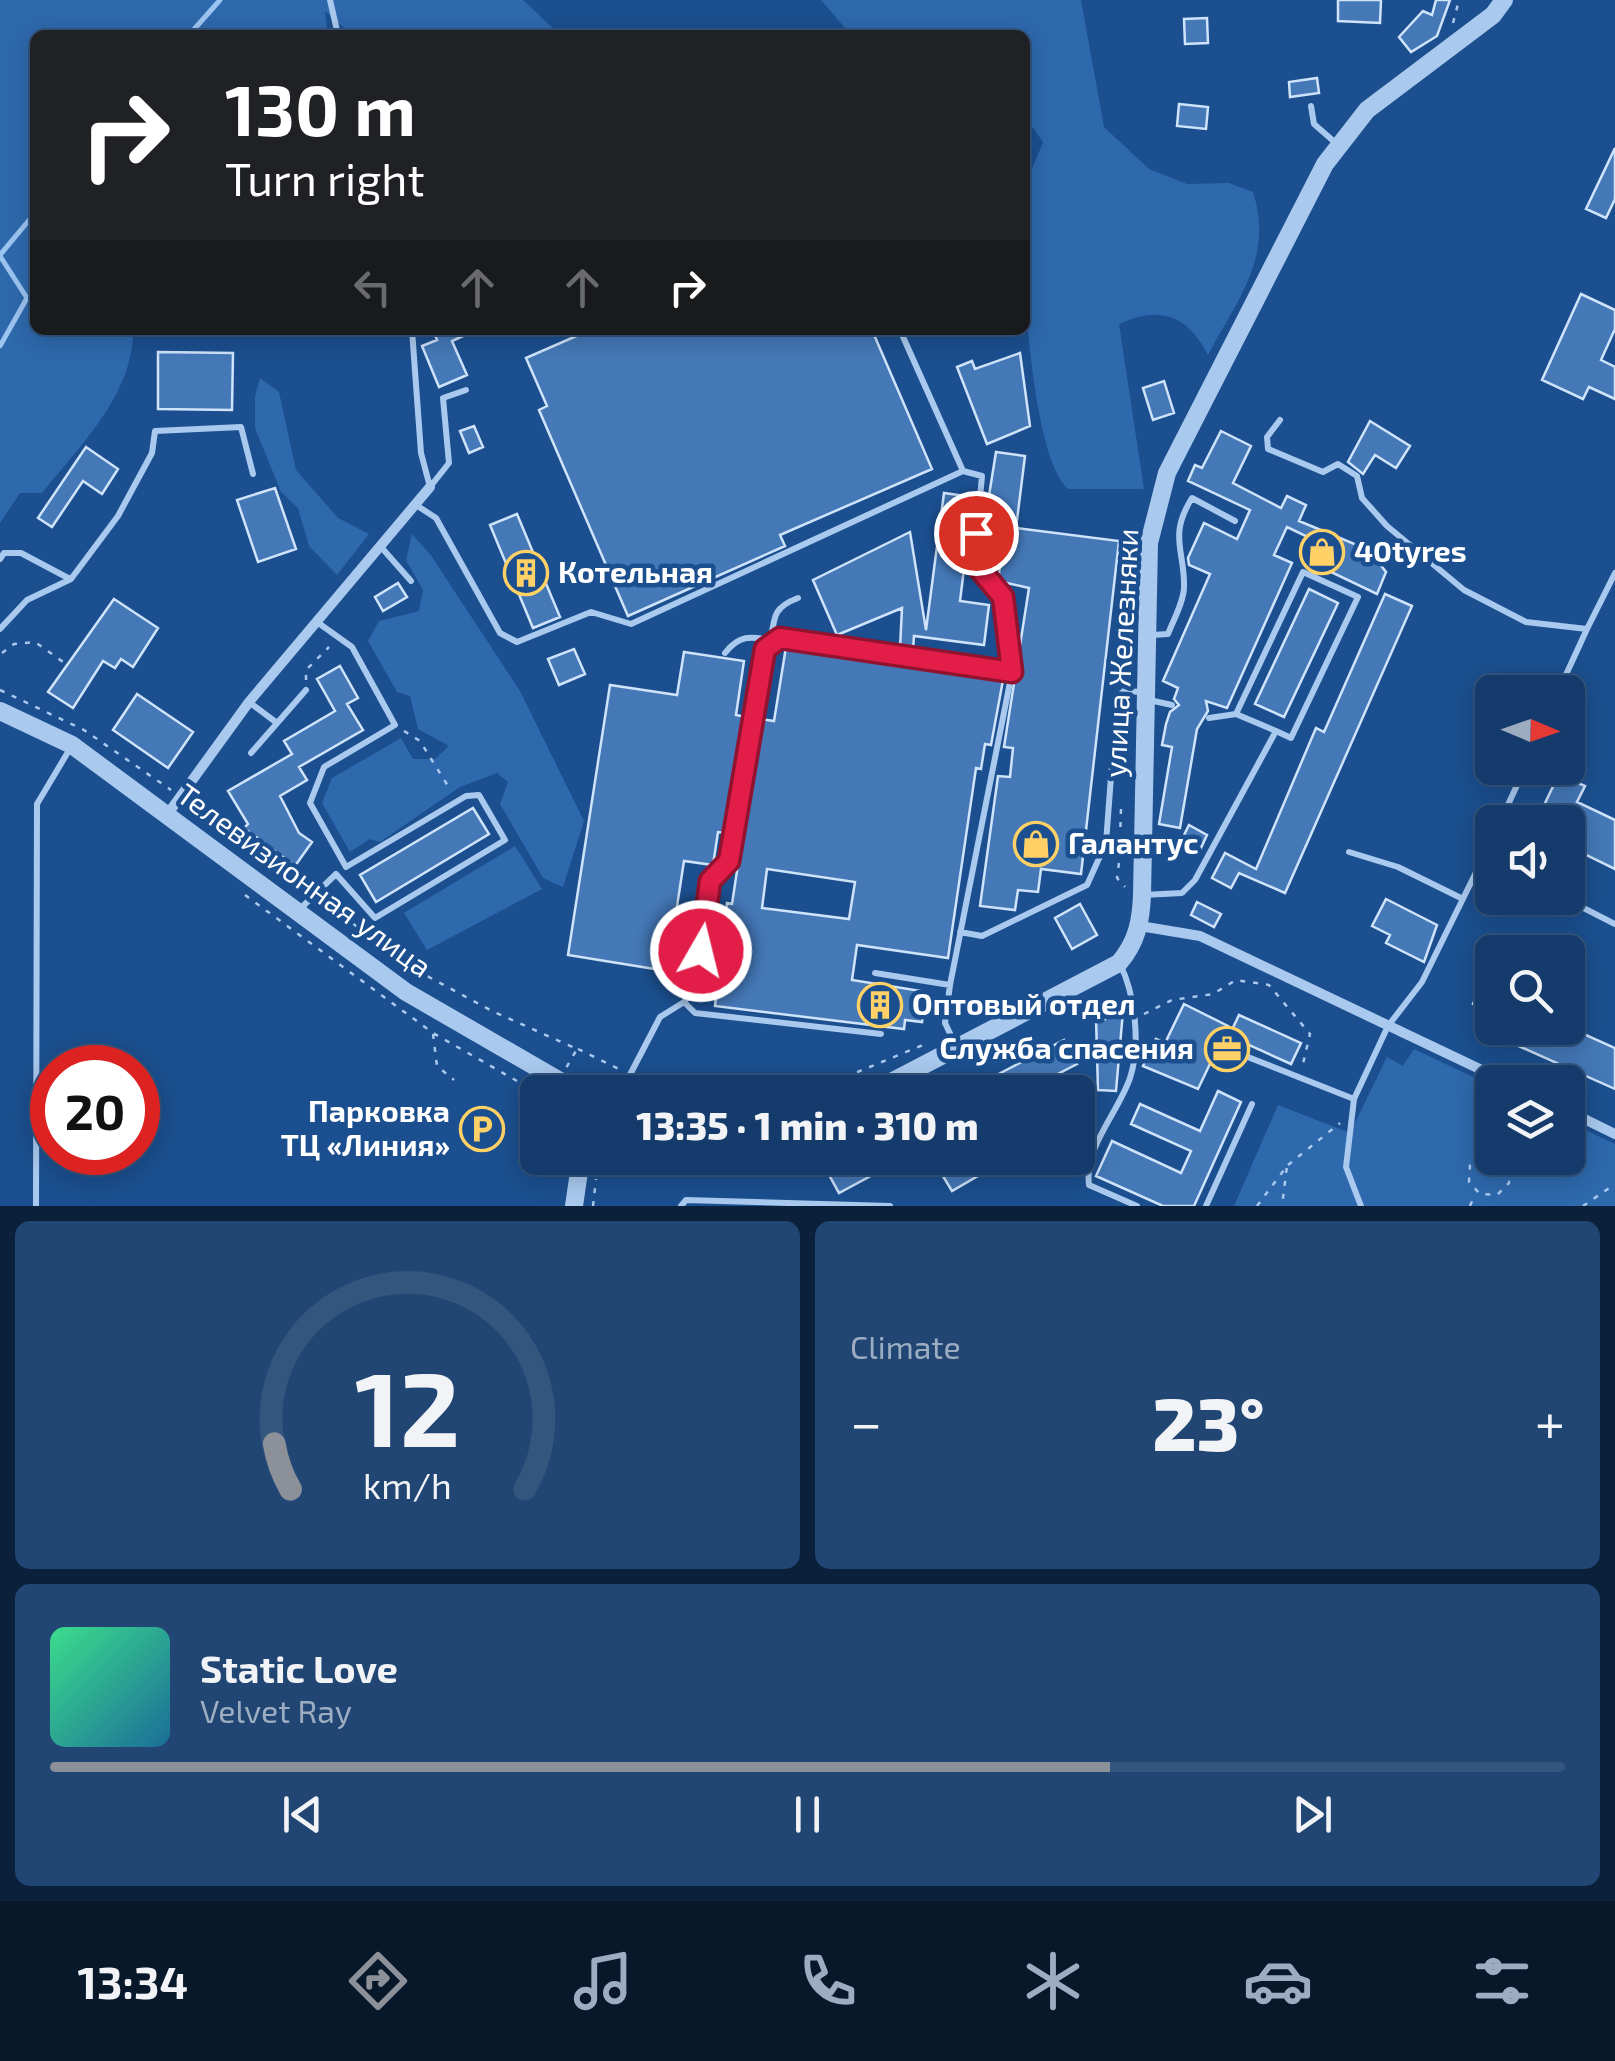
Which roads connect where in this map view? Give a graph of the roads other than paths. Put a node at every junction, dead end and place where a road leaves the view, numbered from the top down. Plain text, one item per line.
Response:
1 (330, 0) edge
2 (1504, 0) edge
3 (337, 30) edge
4 (1311, 106) dead end
5 (1339, 146) junction
6 (412, 335) edge
7 (902, 335) edge
8 (466, 390) dead end
9 (1280, 420) dead end
10 (963, 471) junction
11 (253, 474) dead end
12 (430, 487) junction
13 (416, 505) junction
14 (1234, 521) dead end
15 (382, 547) junction
16 (0, 559) edge
17 (1615, 572) edge
18 (71, 579) junction
19 (411, 581) dead end
20 (798, 598) dead end
21 (316, 621) junction
22 (0, 629) edge
23 (1587, 630) junction
24 (1146, 634) junction
25 (771, 640) junction
26 (725, 653) dead end
27 (1012, 672) junction
28 (1566, 675) edge
29 (306, 690) road end
30 (1143, 696) junction
31 (248, 702) junction
32 (1172, 705) dead end
33 (0, 711) edge
34 (1236, 714) junction
35 (1209, 718) dead end
36 (277, 724) junction
37 (1276, 731) junction
38 (72, 745) junction
39 (252, 754) dead end
40 (167, 815) junction
41 (1106, 843) junction
42 (1142, 850) junction
43 (1349, 852) dead end
44 (346, 868) junction
45 (336, 874) junction
46 (1475, 879) edge
47 (1134, 892) junction
48 (1463, 899) junction
49 (1585, 909) edge
50 (297, 912) junction
51 (1615, 924) edge
52 (1140, 926) junction
53 (960, 932) junction
54 (1119, 963) junction
55 (876, 974) dead end
56 (950, 985) junction
57 (684, 1002) junction
58 (1388, 1026) junction
59 (881, 1034) dead end
60 (953, 1041) junction
61 (1230, 1050) dead end
62 (1475, 1067) edge
63 (549, 1075) edge
64 (628, 1075) edge
65 (899, 1075) edge
66 (1354, 1099) junction
67 (1252, 1104) dead end
68 (1585, 1120) edge
69 (1615, 1134) edge
70 (578, 1175) edge
71 (36, 1206) edge
72 (574, 1206) edge
73 (681, 1206) edge
74 (890, 1206) edge
75 (1137, 1206) edge
76 (1206, 1206) edge
77 (1361, 1206) edge

1 - 3 lane
2 - 5 street, улица Железняки
4 - 5 lane
5 - 24 street, улица Железняки
6 - 12 lane
7 - 10 lane
8 - 12 lane
9 - 23 lane
10 - 13 lane
10 - 27 lane
11 - 18 lane
12 - 13 street
13 - 15 street
14 - 24 lane
15 - 19 lane
15 - 21 street
16 - 18 lane
17 - 23 lane
18 - 22 lane
20 - 25 lane
21 - 31 street
21 - 44 lane
23 - 28 lane
24 - 30 street, улица Железняки
25 - 26 lane
25 - 27 lane
25 - 57 lane
27 - 53 lane
29 - 36 lane
30 - 32 lane
30 - 41 lane
30 - 42 street, улица Железняки
31 - 36 lane
31 - 40 street
33 - 38 street, Телевизионная улица
34 - 35 lane
34 - 37 lane
34 - 37 lane
36 - 39 lane
37 - 47 lane
38 - 40 street, Телевизионная улица
38 - 71 lane
40 - 50 street, Телевизионная улица
41 - 42 lane
41 - 53 lane
42 - 47 street, улица Железняки
43 - 48 lane
44 - 45 lane
44 - 45 lane
45 - 50 lane
46 - 48 lane
47 - 52 street, улица Железняки
48 - 58 lane
49 - 51 lane
50 - 63 street, Телевизионная улица
52 - 54 street, улица Железняки
52 - 58 street
53 - 56 lane
54 - 60 street
54 - 75 lane
55 - 56 lane
56 - 60 lane
57 - 59 lane
57 - 64 lane
58 - 62 street
58 - 66 lane
60 - 65 street
61 - 66 lane
66 - 77 lane
67 - 76 lane
68 - 69 street
70 - 72 street
73 - 74 lane

